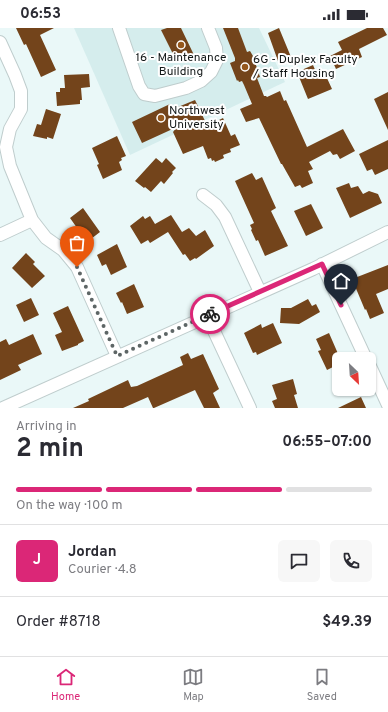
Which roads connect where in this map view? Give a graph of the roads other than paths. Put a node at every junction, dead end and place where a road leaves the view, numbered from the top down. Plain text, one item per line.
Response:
1 (119, 28) edge
2 (208, 28) edge
3 (0, 42) edge
4 (204, 195) dead end
5 (32, 220) junction
6 (388, 232) edge
7 (0, 235) edge
8 (322, 264) junction
9 (260, 292) junction
10 (207, 316) junction
11 (363, 352) edge
12 (117, 356) junction
13 (376, 379) edge
14 (388, 405) edge
15 (3, 408) edge
16 (250, 408) edge

1 - 2 street
3 - 5 street
4 - 9 street
5 - 7 street
5 - 12 street
6 - 8 street
8 - 9 street
8 - 11 street
9 - 10 street
10 - 12 street
10 - 16 street
12 - 15 street
13 - 14 street

